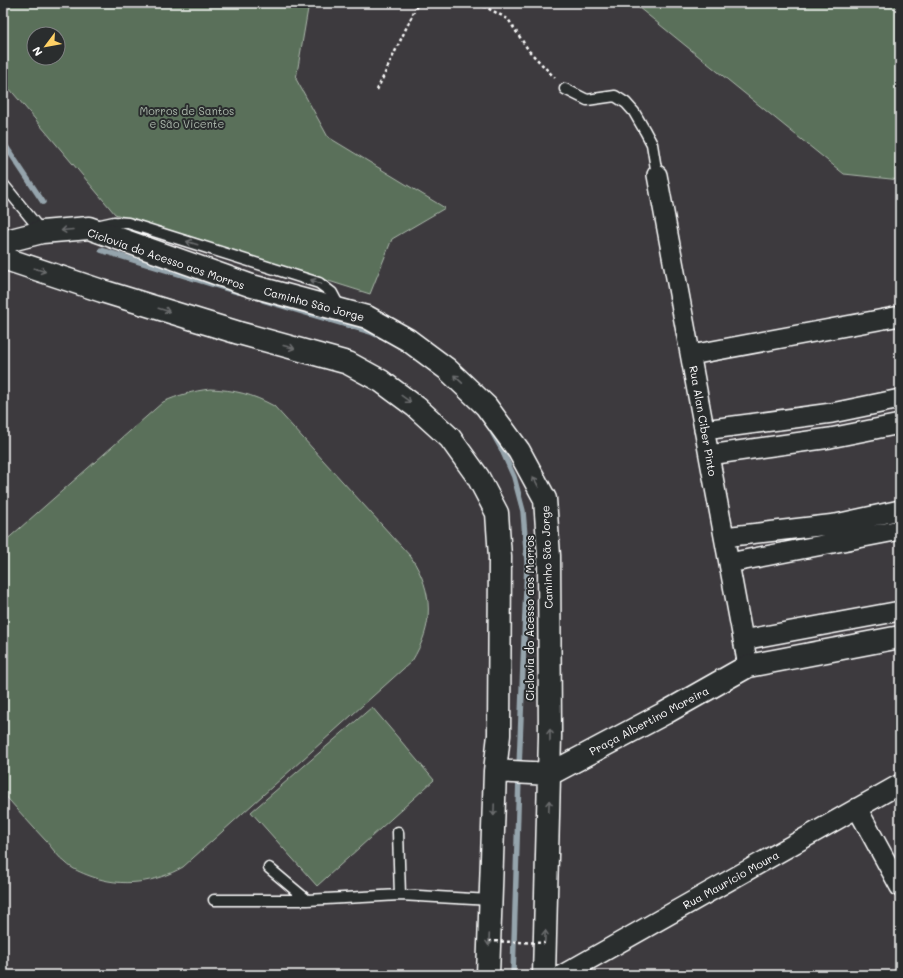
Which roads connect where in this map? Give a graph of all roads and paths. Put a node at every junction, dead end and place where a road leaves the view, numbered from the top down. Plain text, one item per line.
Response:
1 (418, 3) edge
2 (478, 3) edge
3 (566, 88) joint
4 (377, 90) dead end
5 (657, 175) joint
6 (3, 184) edge
7 (42, 232) junction
8 (3, 242) edge
9 (3, 258) edge
10 (900, 316) edge
11 (691, 355) junction
12 (900, 399) edge
13 (900, 424) edge
14 (704, 430) junction
15 (709, 455) junction
16 (900, 510) edge
17 (900, 530) edge
18 (724, 538) junction
19 (729, 563) junction
20 (900, 611) edge
21 (900, 637) edge
22 (743, 640) junction
23 (748, 666) junction
24 (498, 772) junction
25 (540, 774) junction
26 (900, 784) edge
27 (856, 808) junction
28 (398, 832) dead end
29 (269, 868) dead end
30 (900, 887) edge
31 (400, 895) junction
32 (214, 900) dead end
33 (307, 900) junction
34 (491, 900) junction
35 (489, 941) junction
36 (537, 941) junction
37 (488, 975) edge
38 (544, 975) edge
39 (562, 975) edge

1 - 4 path
2 - 3 path
3 - 5 lane
5 - 11 street, Rua Alan Ciber Pinto
6 - 7 lane
7 - 8 street, Caminho São Jorge
25 -> 7 street, Caminho São Jorge
9 -> 24 street
10 - 11 street
11 - 14 street, Rua Alan Ciber Pinto
12 - 14 street
13 - 15 street
14 - 15 street, Rua Alan Ciber Pinto
15 - 18 street, Rua Alan Ciber Pinto
16 - 18 street
17 - 19 street
18 - 19 street, Rua Alan Ciber Pinto
19 - 22 street, Rua Alan Ciber Pinto
20 - 22 street
21 - 23 street, Praça Albertino Moreira
22 - 23 street, Rua Alan Ciber Pinto
23 - 25 street, Praça Albertino Moreira
24 - 25 street
24 -> 34 street
36 -> 25 street, Caminho São Jorge
26 - 27 street, Rua Maurício Moura
27 - 30 street
27 - 39 street, Rua Maurício Moura
28 - 31 lane
29 - 33 lane
31 - 33 lane
31 - 34 lane
32 - 33 lane
34 -> 35 street
35 - 36 path, bridge
35 - 37 street
36 - 38 street, Caminho São Jorge

